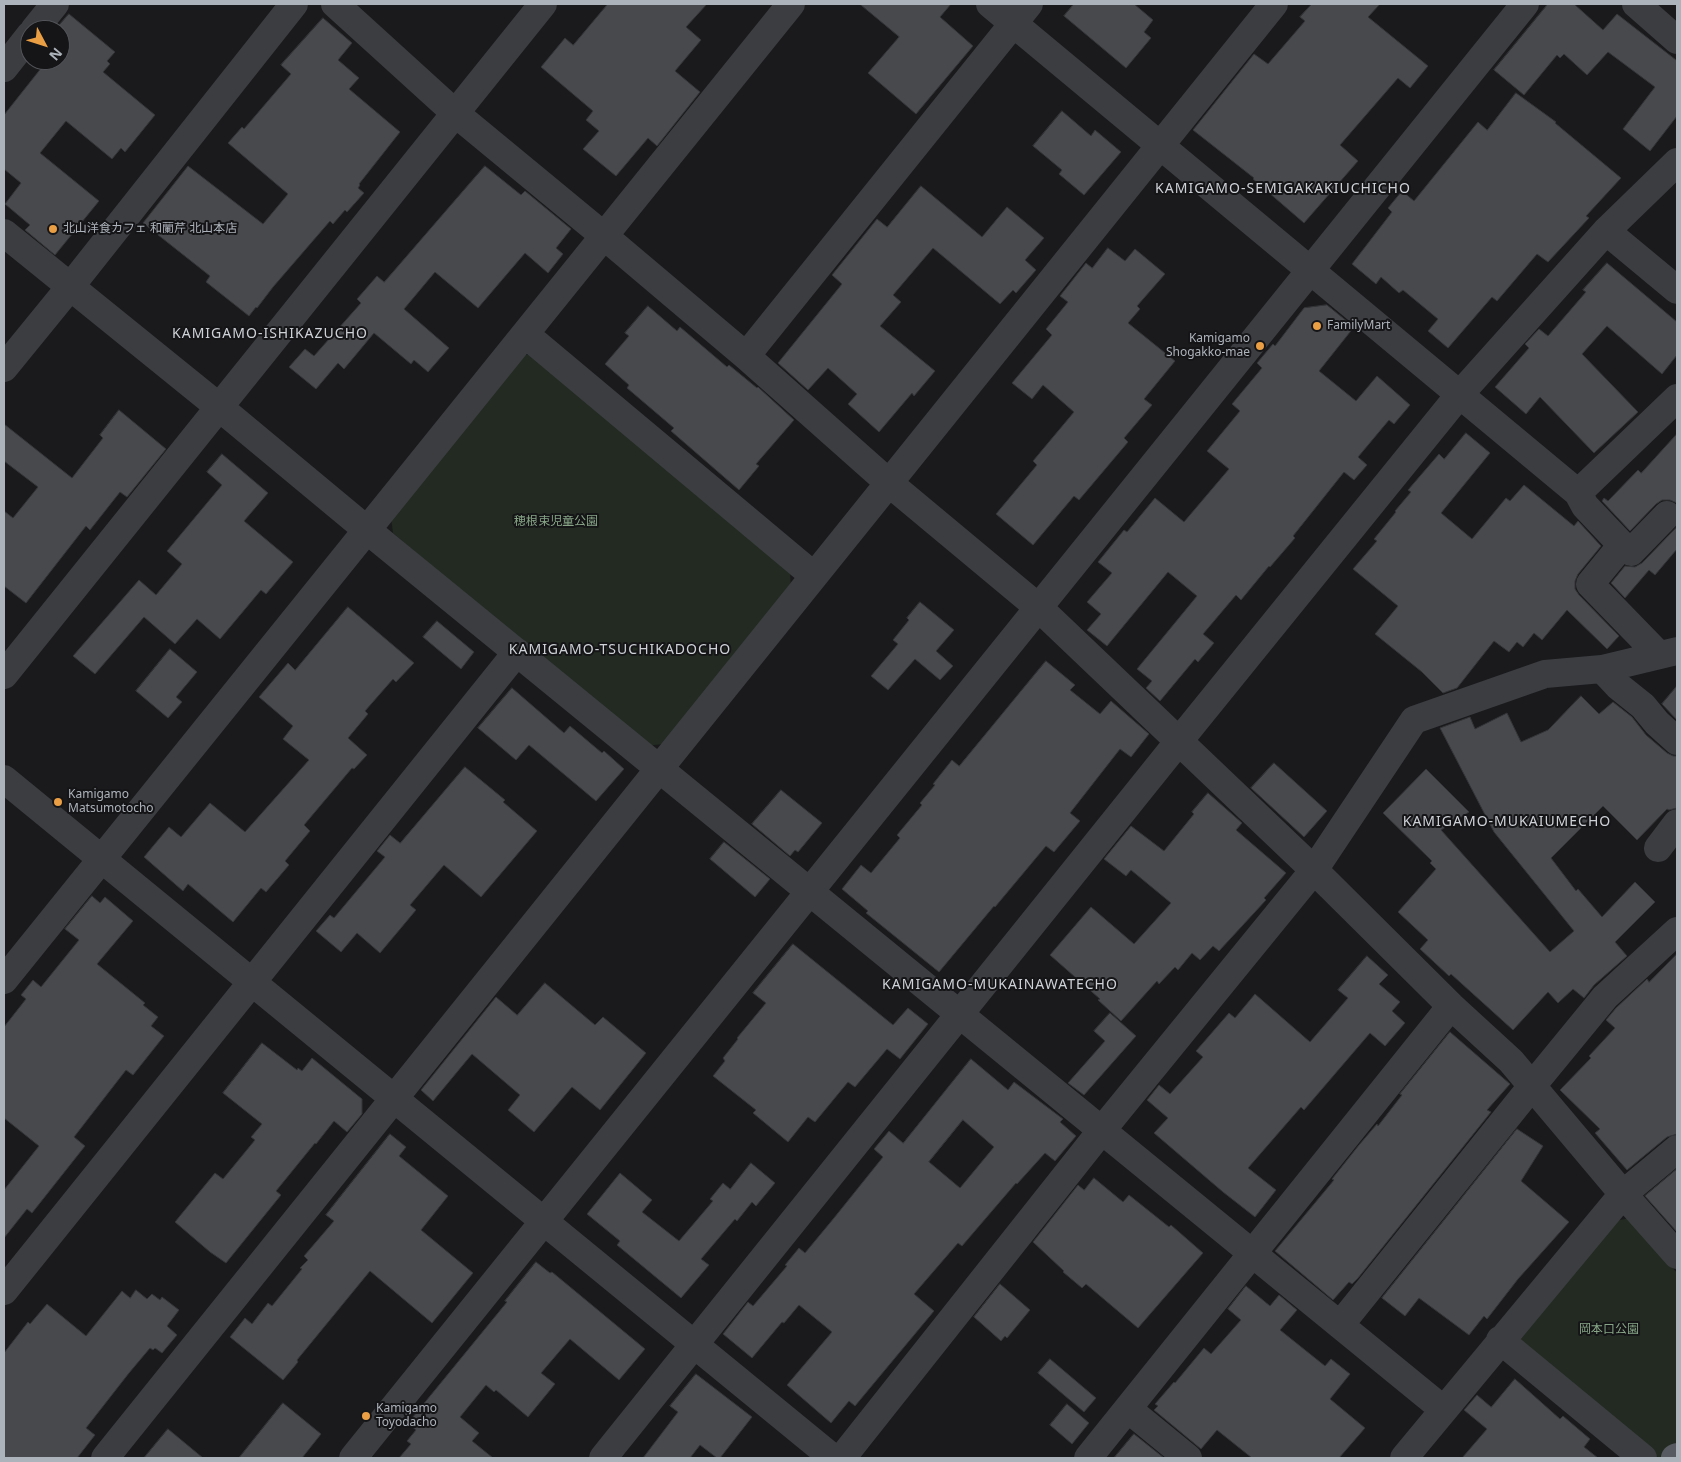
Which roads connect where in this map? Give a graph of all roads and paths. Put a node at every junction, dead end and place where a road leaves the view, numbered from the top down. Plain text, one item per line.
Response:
1 (55, 4) edge
2 (294, 4) edge
3 (334, 4) edge
4 (543, 4) edge
5 (791, 4) edge
6 (990, 4) edge
7 (1274, 4) edge
8 (1525, 4) edge
9 (1636, 4) edge
10 (1021, 14) edge
11 (42, 20) edge
12 (1677, 40) edge
13 (20, 48) edge
14 (4, 68) edge
15 (455, 114) junction
16 (1160, 145) junction
17 (1677, 162) edge
18 (1606, 231) junction
19 (4, 233) edge
20 (604, 236) junction
21 (1310, 270) junction
22 (70, 287) junction
23 (1677, 290) edge
24 (525, 334) junction
25 (746, 356) junction
26 (4, 368) edge
27 (1460, 394) junction
28 (1677, 398) edge
29 (219, 407) junction
30 (889, 483) junction
31 (1578, 493) junction
32 (1667, 515) dead end
33 (367, 530) junction
34 (1622, 545) junction
35 (814, 576) junction
36 (1039, 608) junction
37 (517, 652) junction
38 (1668, 653) edge
39 (1602, 669) junction
40 (4, 675) edge
41 (1178, 741) junction
42 (1677, 741) edge
43 (659, 769) junction
44 (4, 780) edge
45 (1677, 823) edge
46 (1658, 848) dead end
47 (101, 859) junction
48 (1314, 870) junction
49 (810, 892) junction
50 (1677, 931) edge
51 (4, 980) edge
52 (252, 982) junction
53 (1451, 1006) junction
54 (959, 1014) junction
55 (1532, 1086) junction
56 (394, 1099) junction
57 (1102, 1130) junction
58 (1677, 1149) edge
59 (1623, 1194) junction
60 (545, 1222) junction
61 (1252, 1254) junction
62 (1677, 1255) edge
63 (4, 1291) edge
64 (1340, 1325) junction
65 (1500, 1340) junction
66 (695, 1345) junction
67 (1128, 1409) junction
68 (1444, 1410) junction
69 (105, 1458) edge
70 (353, 1458) edge
71 (603, 1458) edge
72 (833, 1458) edge
73 (842, 1458) edge
74 (1088, 1458) edge
75 (1188, 1458) edge
76 (1404, 1458) edge
77 (1643, 1458) edge

1 - 11 street
2 - 22 street
3 - 15 street
4 - 15 street
5 - 20 street
6 - 10 street
7 - 16 street
8 - 21 street
9 - 12 street
10 - 16 street
10 - 25 street
13 - 14 street
15 - 20 street
15 - 29 street
16 - 21 street
16 - 30 street
17 - 18 street
18 - 23 street
18 - 27 street
19 - 22 street
20 - 24 street
20 - 25 street
21 - 27 street
21 - 36 street
22 - 26 street
22 - 29 street
24 - 33 street
24 - 35 street
25 - 30 street
27 - 31 street
27 - 41 street
28 - 31 street
29 - 33 street
29 - 40 street
30 - 35 street
30 - 36 street
31 - 34 street
32 - 34 street
33 - 37 street
33 - 47 street
34 - 38 street
35 - 43 street
36 - 41 street
36 - 49 street
37 - 43 street
37 - 52 street
38 - 39 street
39 - 42 street
39 - 48 street
41 - 48 street
41 - 54 street
43 - 49 street
43 - 56 street
44 - 47 street
45 - 46 street
47 - 51 street
47 - 52 street
48 - 53 street
48 - 57 street
49 - 54 street
49 - 60 street
50 - 55 street
52 - 56 street
52 - 63 street
53 - 55 street
53 - 61 street
54 - 57 street
54 - 66 street
55 - 59 street
55 - 64 street
56 - 60 street
56 - 69 street
57 - 61 street
57 - 73 street
58 - 59 street
59 - 62 street
59 - 65 street
60 - 66 street
60 - 70 street
61 - 64 street
61 - 67 street
64 - 68 street
65 - 68 street
65 - 77 street
66 - 71 street
66 - 72 street
67 - 74 street
67 - 75 street
68 - 76 street

